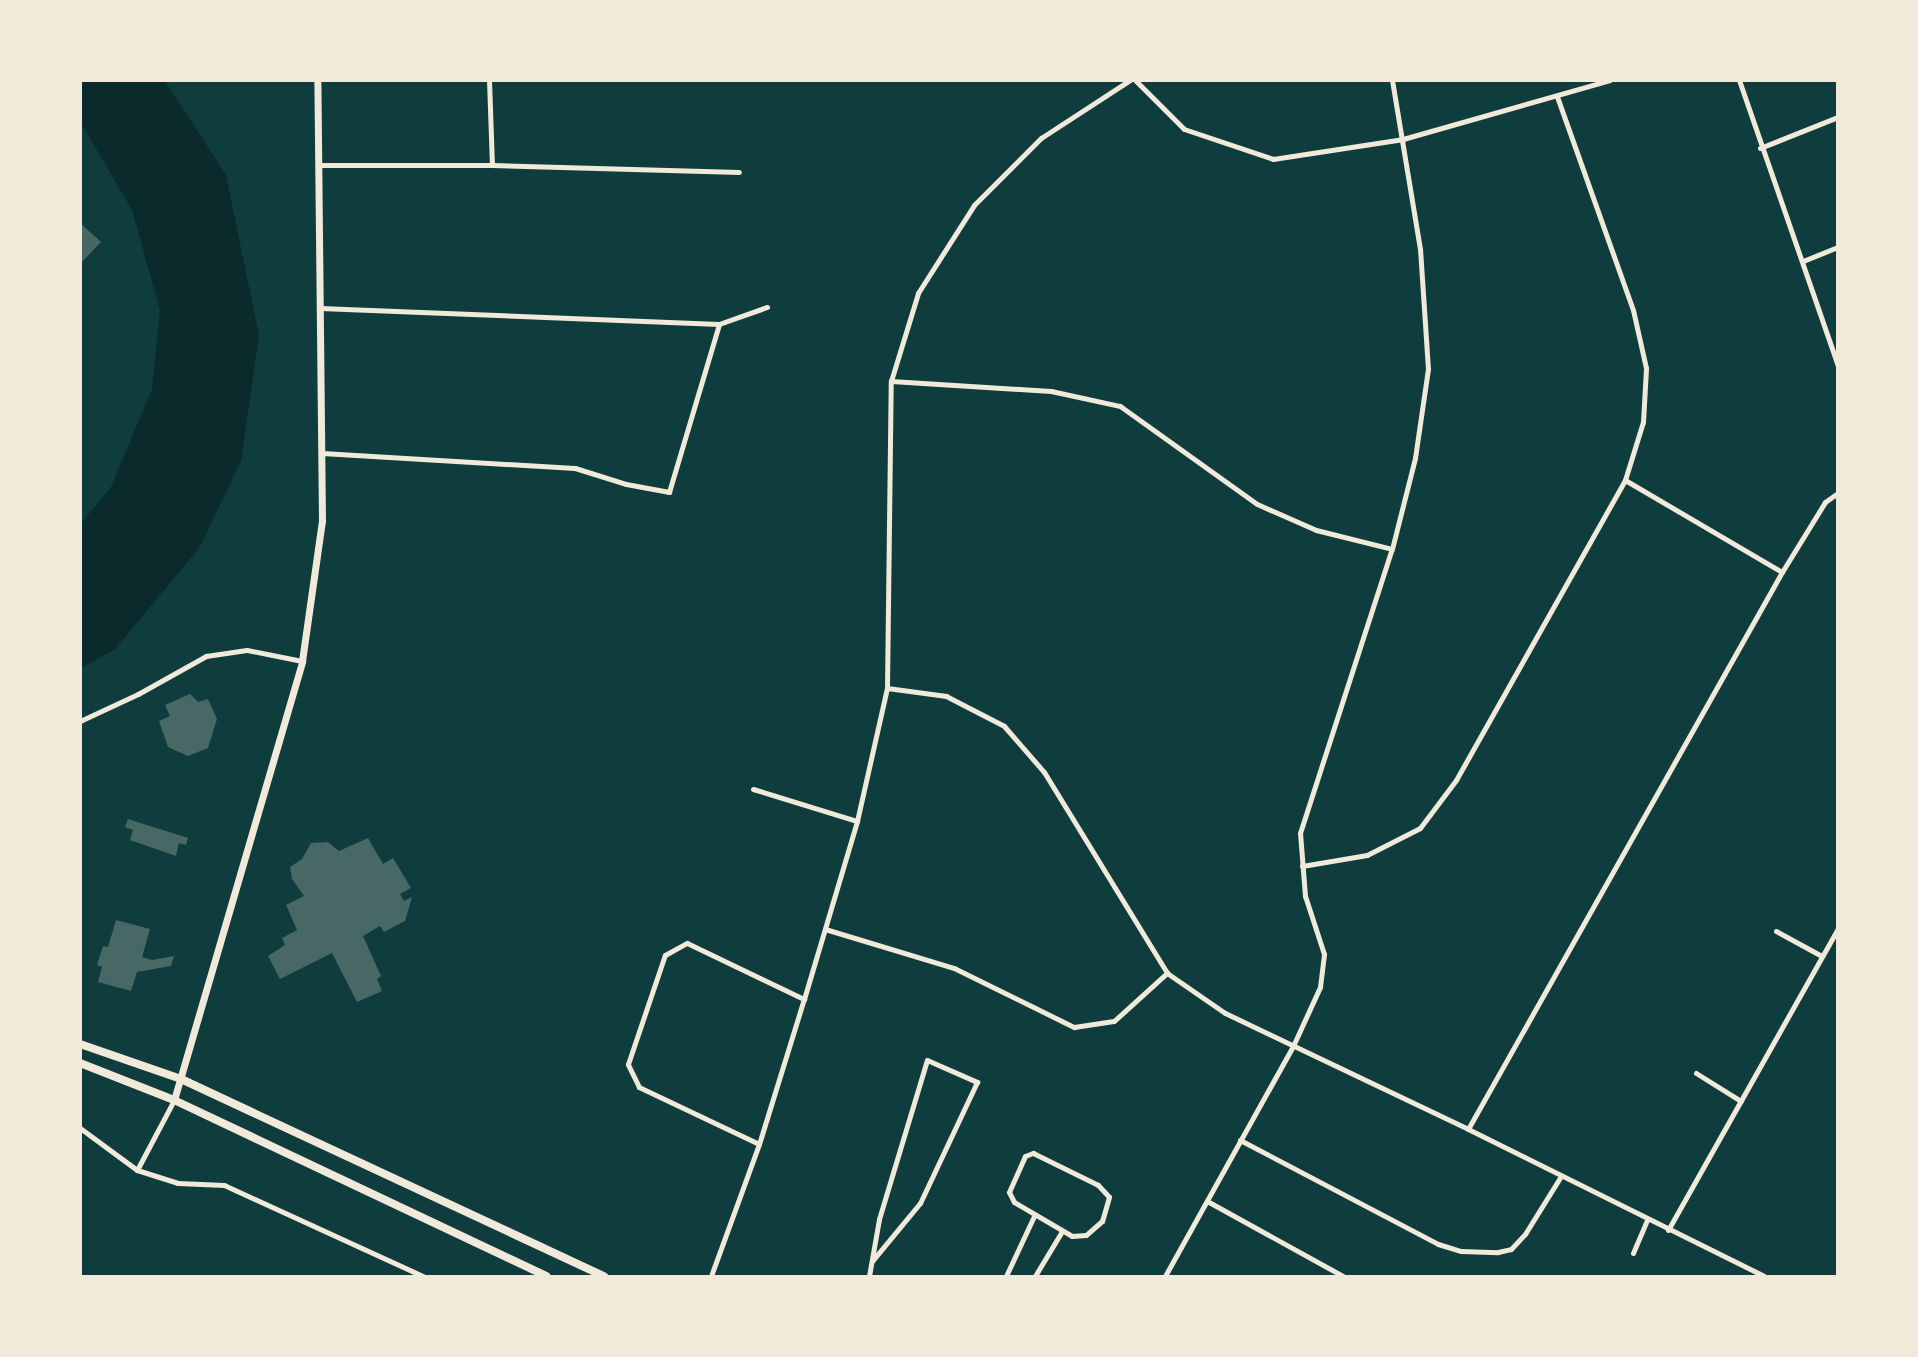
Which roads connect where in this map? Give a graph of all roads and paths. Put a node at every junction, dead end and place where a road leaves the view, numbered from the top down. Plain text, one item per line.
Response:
1 (317, 80) edge
2 (489, 80) edge
3 (1133, 80) edge
4 (1392, 80) edge
5 (1610, 80) edge
6 (1739, 80) edge
7 (1558, 96) junction
8 (1838, 117) edge
9 (1403, 139) junction
10 (1760, 148) junction
11 (318, 165) junction
12 (492, 165) junction
13 (739, 172) dead end
14 (1838, 247) edge
15 (1802, 261) junction
16 (767, 307) dead end
17 (320, 308) junction
18 (719, 324) junction
19 (1838, 366) edge
20 (891, 382) junction
21 (323, 453) junction
22 (1625, 480) junction
23 (1838, 493) edge
24 (1392, 549) junction
25 (1782, 572) junction
26 (302, 661) junction
27 (887, 688) junction
28 (80, 720) edge
29 (753, 789) dead end
30 (858, 821) junction
31 (1302, 866) junction
32 (1838, 928) edge
33 (825, 929) junction
34 (1776, 931) dead end
35 (1821, 955) junction
36 (1167, 973) junction
37 (804, 999) junction
38 (80, 1044) edge
39 (1293, 1046) junction
40 (80, 1063) edge
41 (1696, 1073) dead end
42 (181, 1079) junction
43 (174, 1100) junction
44 (1741, 1101) junction
45 (80, 1128) edge
46 (1468, 1129) junction
47 (1240, 1140) junction
48 (759, 1144) junction
49 (138, 1170) junction
50 (1562, 1177) junction
51 (1207, 1201) junction
52 (1034, 1216) junction
53 (1647, 1220) junction
54 (1668, 1230) junction
55 (1062, 1231) junction
56 (1633, 1253) dead end
57 (872, 1261) junction
58 (423, 1276) edge
59 (547, 1276) edge
60 (604, 1276) edge
61 (711, 1276) edge
62 (869, 1276) edge
63 (1006, 1276) edge
64 (1035, 1276) edge
65 (1165, 1276) edge
66 (1343, 1276) edge
67 (1764, 1276) edge

1 - 11 street
2 - 12 street
3 - 9 street
3 - 20 street
4 - 9 street
5 - 7 street
6 - 10 street
7 - 9 street
7 - 22 street
8 - 10 street
9 - 24 street
10 - 15 street
11 - 12 street
11 - 17 street
12 - 13 street
14 - 15 street
15 - 19 street
16 - 18 street
17 - 18 street
17 - 21 street
18 - 21 street
20 - 24 street
20 - 27 street
21 - 26 street
22 - 25 street
22 - 31 street
23 - 25 street
24 - 31 street
25 - 46 street
26 - 28 street
26 - 42 street
27 - 30 street
27 - 36 street
29 - 30 street
30 - 33 street
31 - 39 street
32 - 35 street
33 - 36 street
33 - 37 street
34 - 35 street
35 - 44 street
36 - 39 street
37 - 48 street
37 - 48 street
38 - 42 main road
39 - 46 street
39 - 47 street
40 - 43 main road
41 - 44 street
42 - 43 street
42 - 60 main road
43 - 49 street
43 - 59 main road
44 - 54 street
45 - 49 street
46 - 50 street
47 - 50 street
47 - 51 street
48 - 61 street
49 - 58 street
50 - 53 street
51 - 65 street
51 - 66 street
52 - 55 street
52 - 55 street
52 - 63 street
53 - 54 street
53 - 56 street
54 - 67 street
55 - 64 street
57 - 57 street
57 - 62 street

